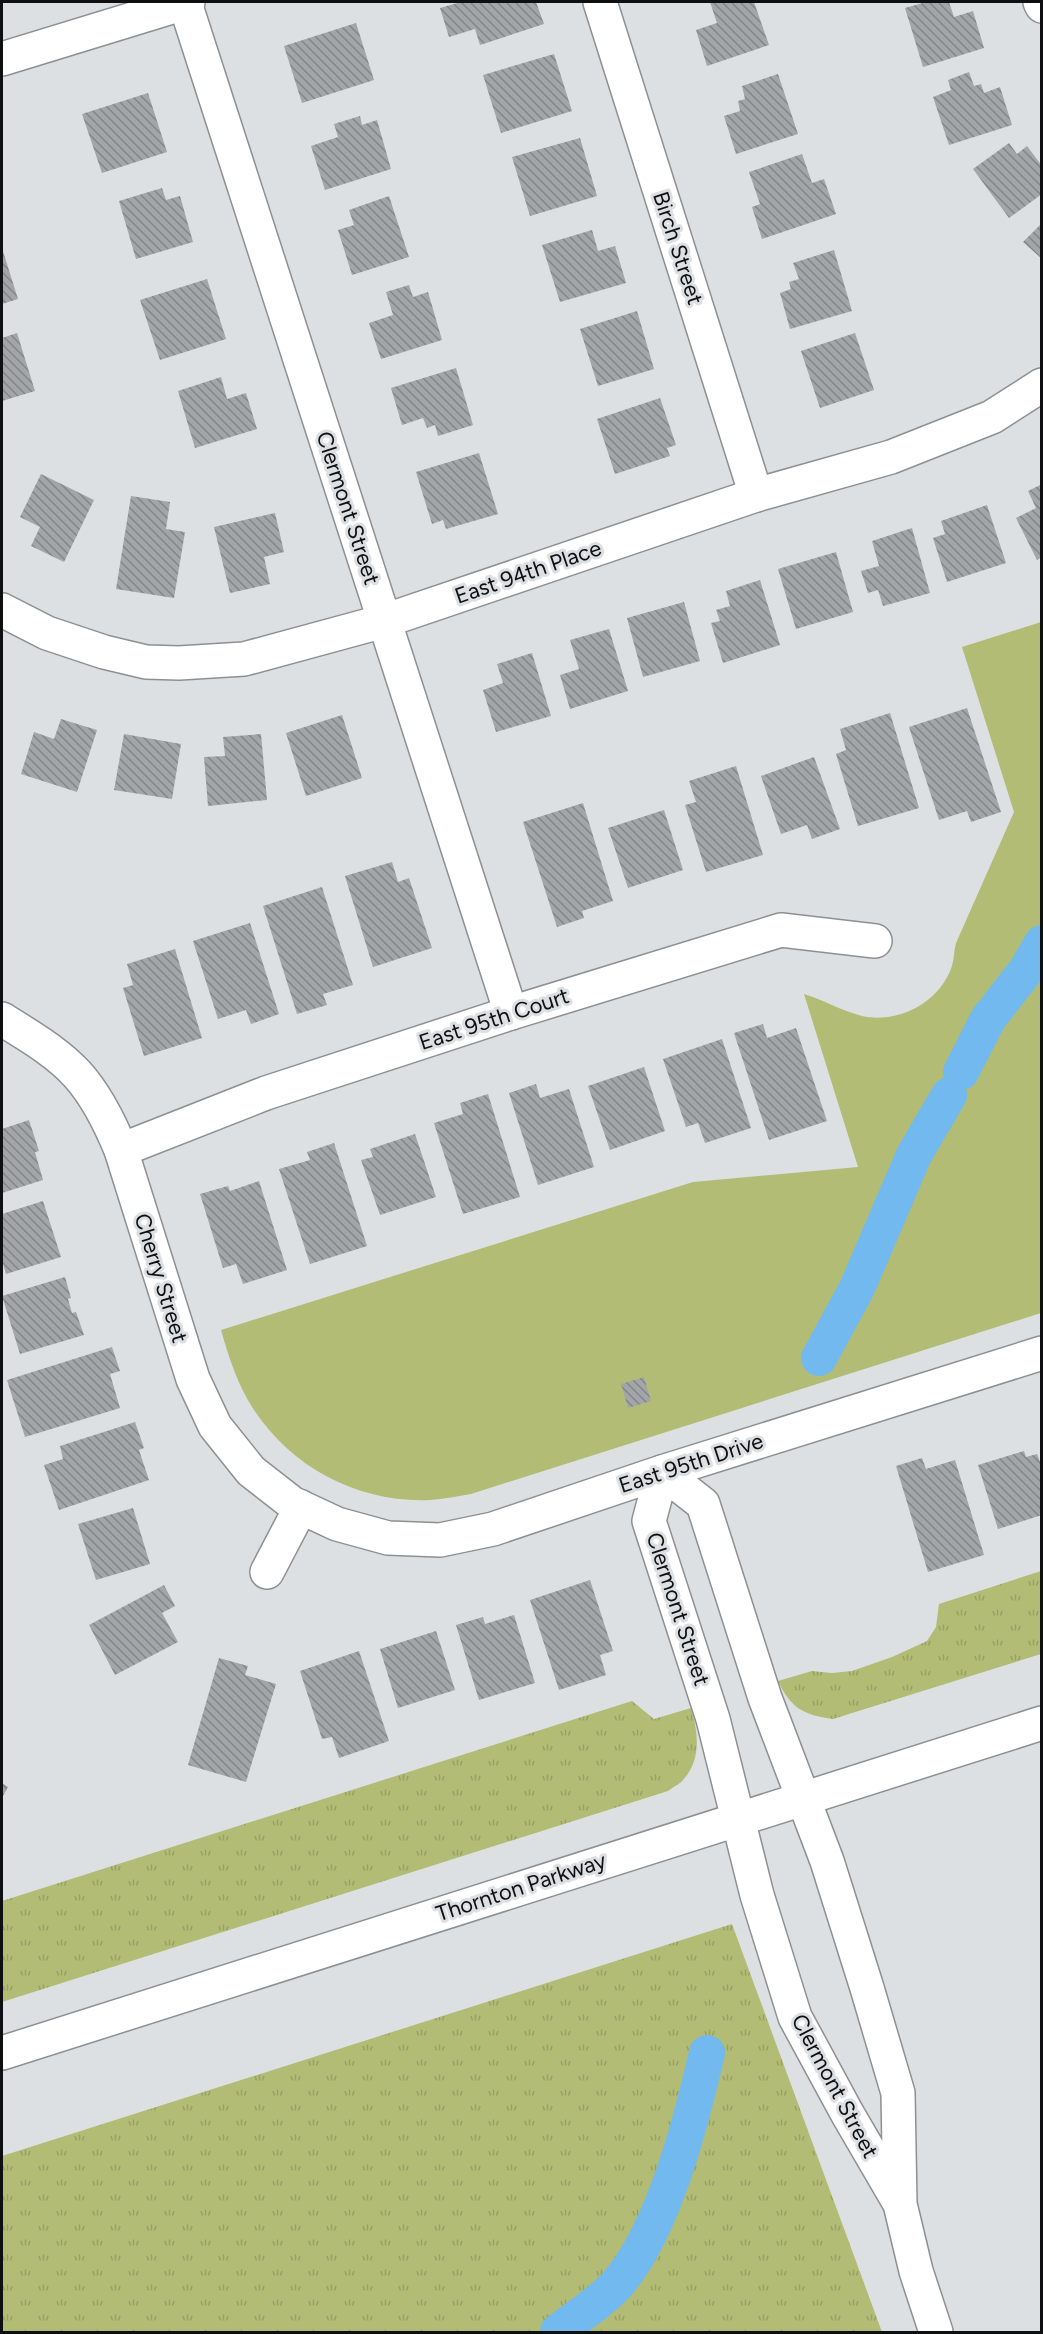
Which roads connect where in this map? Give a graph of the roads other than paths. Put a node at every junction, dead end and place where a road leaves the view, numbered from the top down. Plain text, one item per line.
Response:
1 (186, 2) edge
2 (600, 2) edge
3 (1040, 2) edge
4 (1041, 6) edge
5 (2, 59) edge
6 (1041, 385) edge
7 (756, 495) junction
8 (2, 610) edge
9 (384, 621) junction
10 (875, 941) dead end
11 (511, 1013) junction
12 (2, 1019) edge
13 (121, 1150) junction
14 (1041, 1353) edge
15 (662, 1472) junction
16 (301, 1507) junction
17 (337, 1524) joint
18 (267, 1572) dead end
19 (1041, 1723) edge
20 (802, 1797) junction
21 (739, 1818) junction
22 (2, 2053) edge
23 (900, 2204) junction
24 (936, 2332) edge

1 - 5 street
1 - 9 street, Clermont Street
2 - 7 street, Birch Street
3 - 4 street
6 - 7 street, East 94th Place
7 - 9 street, East 94th Place
8 - 9 street, East 94th Place
9 - 11 street, Clermont Street
10 - 11 street, East 95th Court
11 - 13 street, East 95th Court
12 - 13 street, Cherry Street
13 - 16 street, Cherry Street
14 - 15 street, East 95th Drive
15 - 17 street, East 95th Drive
15 - 20 street, Clermont Street
15 - 21 street, Clermont Street
16 - 17 street, Cherry Street
16 - 18 street
19 - 20 street, Thornton Parkway
20 - 21 street, Thornton Parkway
20 - 23 street, Clermont Street
21 - 22 street, Thornton Parkway
21 - 23 street, Clermont Street
23 - 24 street, Clermont Street

